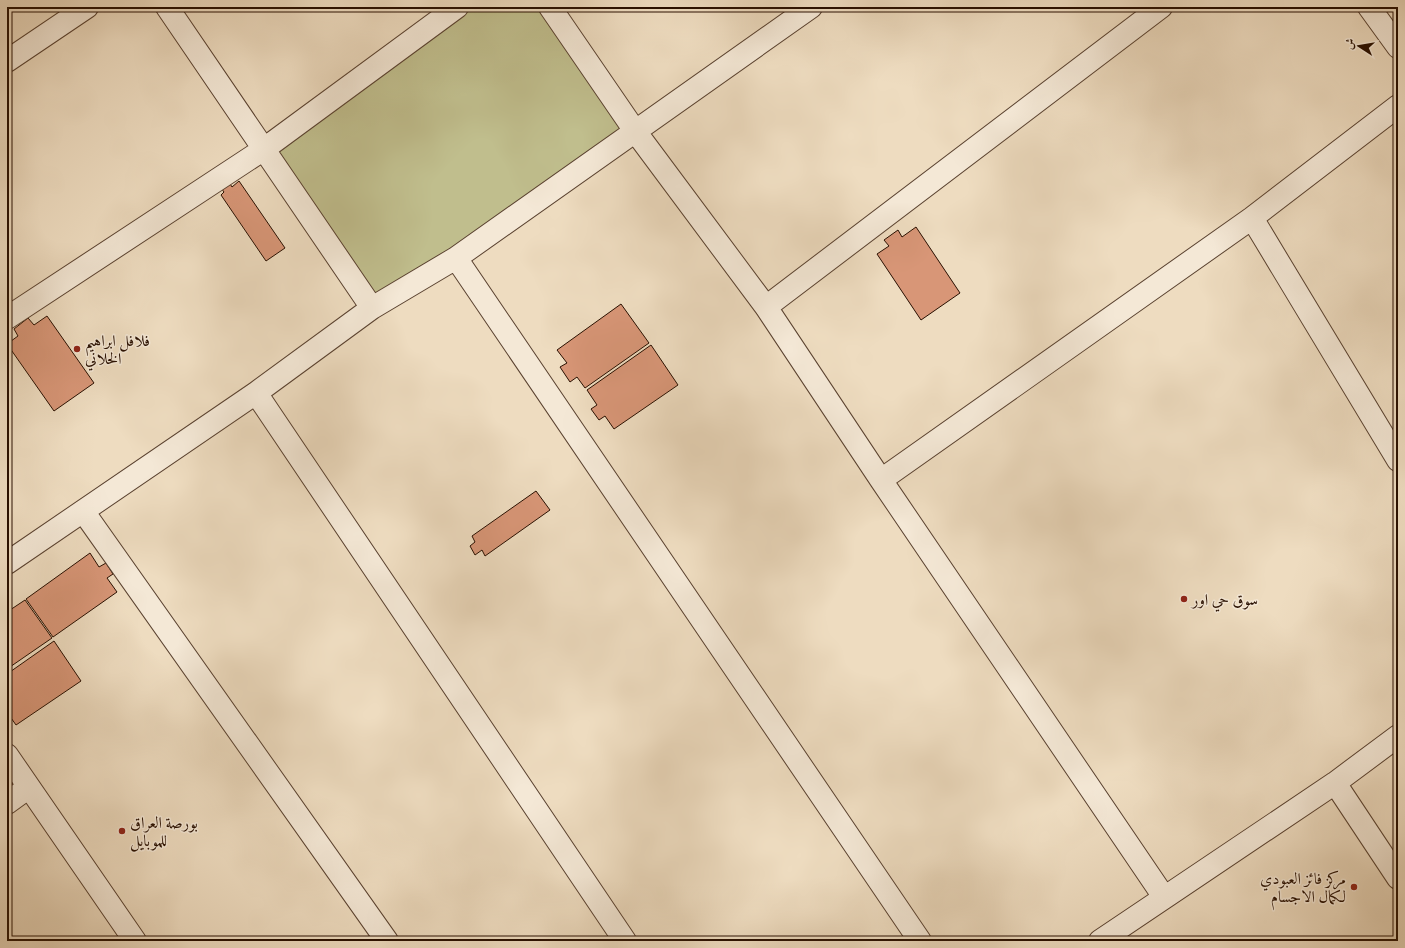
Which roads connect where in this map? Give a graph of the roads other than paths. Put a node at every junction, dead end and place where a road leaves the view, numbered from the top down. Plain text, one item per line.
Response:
1 (87, 7) edge
2 (167, 7) edge
3 (457, 7) edge
4 (550, 7) edge
5 (811, 7) edge
6 (1161, 7) edge
7 (1369, 7) edge
8 (1398, 47) edge
9 (7, 61) edge
10 (1398, 106) edge
11 (635, 131) junction
12 (264, 148) junction
13 (1252, 218) junction
14 (456, 258) junction
15 (766, 307) junction
16 (372, 308) junction
17 (7, 318) edge
18 (256, 393) junction
19 (1398, 460) edge
20 (880, 480) junction
21 (83, 511) junction
22 (7, 563) edge
23 (1398, 736) edge
24 (7, 755) edge
25 (1335, 783) junction
26 (28, 787) junction
27 (7, 803) edge
28 (1398, 878) edge
29 (1164, 897) junction
30 (135, 941) edge
31 (387, 941) edge
32 (625, 941) edge
33 (920, 941) edge
34 (1100, 941) edge

1 - 9 street
2 - 12 street
3 - 12 street
4 - 11 street
5 - 11 street
6 - 15 street
7 - 8 street
10 - 13 street
11 - 14 street
11 - 15 street
12 - 16 street
12 - 17 street
13 - 19 street
13 - 20 street
14 - 16 street
14 - 33 street
15 - 20 street
16 - 18 street
18 - 21 street
18 - 32 street
20 - 29 street
21 - 22 street
21 - 31 street
23 - 25 street
24 - 26 street
25 - 28 street
25 - 29 street
26 - 27 street
26 - 30 street
29 - 34 street

